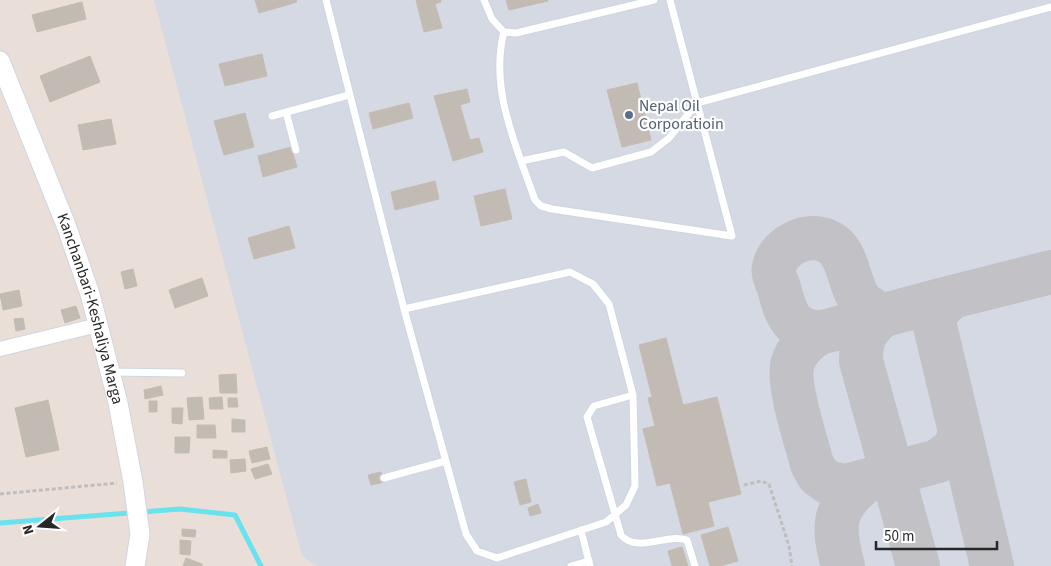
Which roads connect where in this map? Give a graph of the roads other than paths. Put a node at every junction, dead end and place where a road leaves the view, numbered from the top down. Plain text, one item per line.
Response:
1 (326, 0) edge
2 (484, 0) edge
3 (654, 0) edge
4 (670, 0) edge
5 (1051, 7) edge
6 (504, 32) junction
7 (0, 61) edge
8 (350, 95) junction
9 (697, 103) junction
10 (286, 112) junction
11 (272, 116) dead end
12 (296, 150) dead end
13 (521, 161) junction
14 (404, 309) junction
15 (98, 325) junction
16 (0, 349) edge
17 (110, 372) junction
18 (182, 373) dead end
19 (633, 395) junction
20 (446, 461) junction
21 (384, 478) dead end
22 (614, 517) junction
23 (581, 530) junction
24 (497, 558) junction
25 (589, 563) edge
26 (135, 566) edge
27 (500, 566) edge
28 (571, 566) edge
29 (695, 566) edge

1 - 8 lane
2 - 6 lane
3 - 6 lane
4 - 9 lane
5 - 9 lane
6 - 13 lane
7 - 15 street, Kanchanbari-Keshaliya Marga
8 - 10 lane
8 - 14 lane
9 - 13 lane
9 - 13 lane
10 - 11 lane
10 - 12 lane
14 - 19 lane
14 - 20 lane
15 - 16 street
15 - 17 street, Kanchanbari-Keshaliya Marga
17 - 18 lane
17 - 26 street, Kanchanbari-Keshaliya Marga
19 - 22 lane
19 - 22 lane
20 - 21 lane
20 - 24 lane
22 - 23 lane
22 - 29 lane
23 - 24 lane
23 - 25 lane
24 - 27 lane
25 - 28 lane

